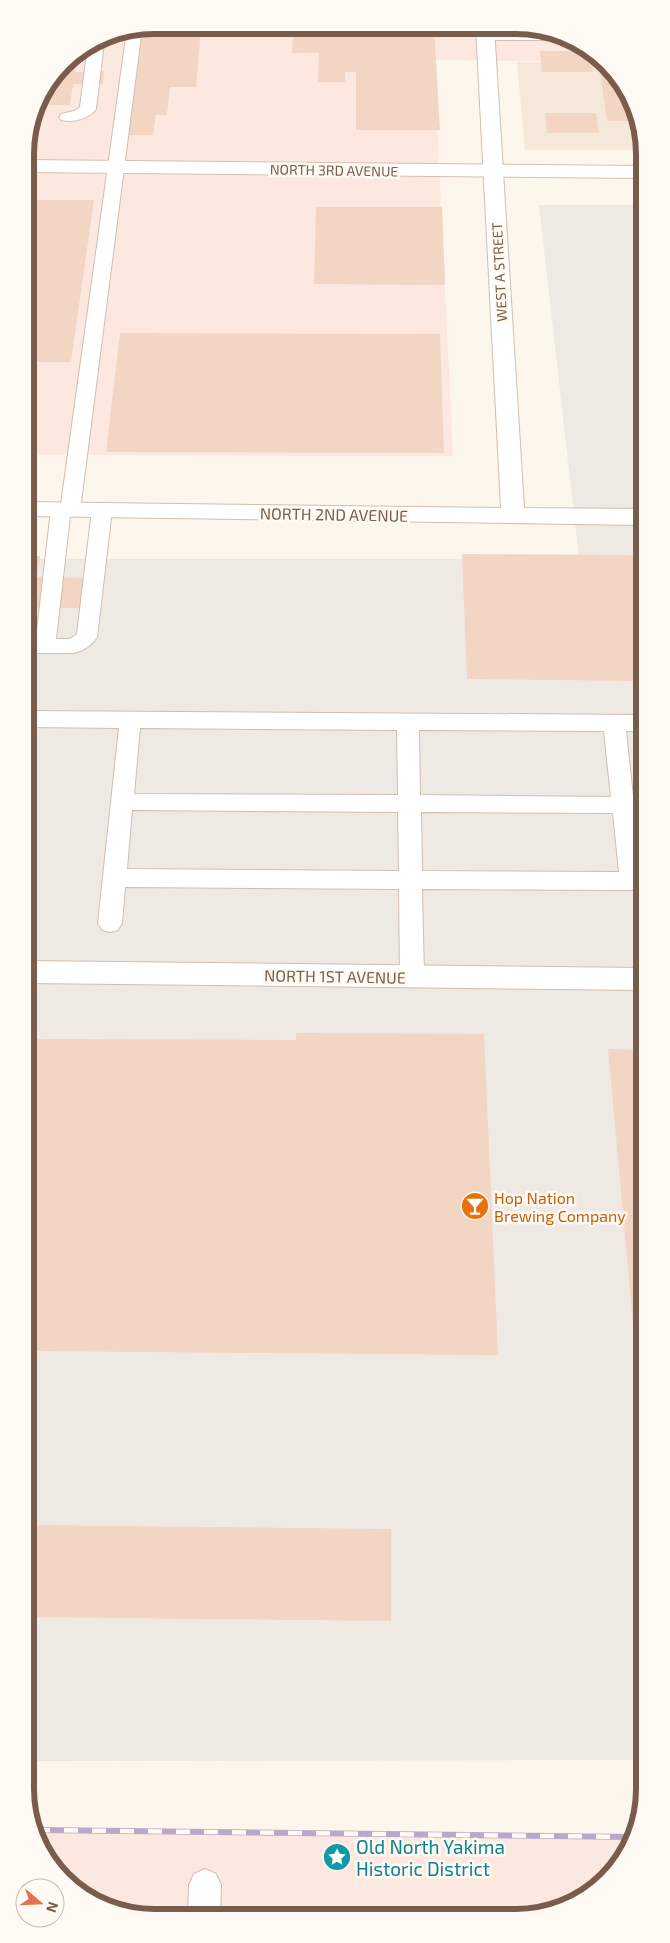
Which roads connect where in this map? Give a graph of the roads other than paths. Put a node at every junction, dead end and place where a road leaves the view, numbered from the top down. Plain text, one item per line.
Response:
1 (485, 34) edge
2 (515, 34) edge
3 (533, 35) edge
4 (134, 36) edge
5 (95, 49) edge
6 (67, 117) dead end
7 (34, 166) edge
8 (116, 168) junction
9 (493, 172) junction
10 (636, 172) edge
11 (34, 509) edge
12 (66, 510) junction
13 (102, 510) junction
14 (513, 516) junction
15 (636, 517) edge
16 (35, 646) edge
17 (34, 719) edge
18 (130, 720) junction
19 (408, 722) junction
20 (614, 723) junction
21 (636, 723) edge
22 (122, 802) junction
23 (409, 804) junction
24 (622, 805) junction
25 (114, 878) junction
26 (410, 880) junction
27 (110, 923) dead end
28 (34, 972) edge
29 (412, 976) junction
30 (636, 979) edge

1 - 9 street, WEST A STREET
2 - 3 lane
4 - 8 lane
5 - 6 lane
7 - 8 street, NORTH 3RD AVENUE
8 - 9 street, NORTH 3RD AVENUE
8 - 12 lane
9 - 10 street, NORTH 3RD AVENUE
9 - 14 street, WEST A STREET
11 - 12 street, NORTH 2ND AVENUE
12 - 13 street, NORTH 2ND AVENUE
12 - 16 lane
13 - 14 street, NORTH 2ND AVENUE
13 - 16 lane
14 - 15 street, NORTH 2ND AVENUE
17 - 18 lane
18 - 19 lane
18 - 22 lane
19 - 20 lane
19 - 23 lane
20 - 21 lane
20 - 24 lane
22 - 23 lane
22 - 25 lane
23 - 24 lane
23 - 26 lane
24 - 26 lane
25 - 26 lane
25 - 27 lane
26 - 29 lane
28 - 29 street, NORTH 1ST AVENUE
29 - 30 street, NORTH 1ST AVENUE

